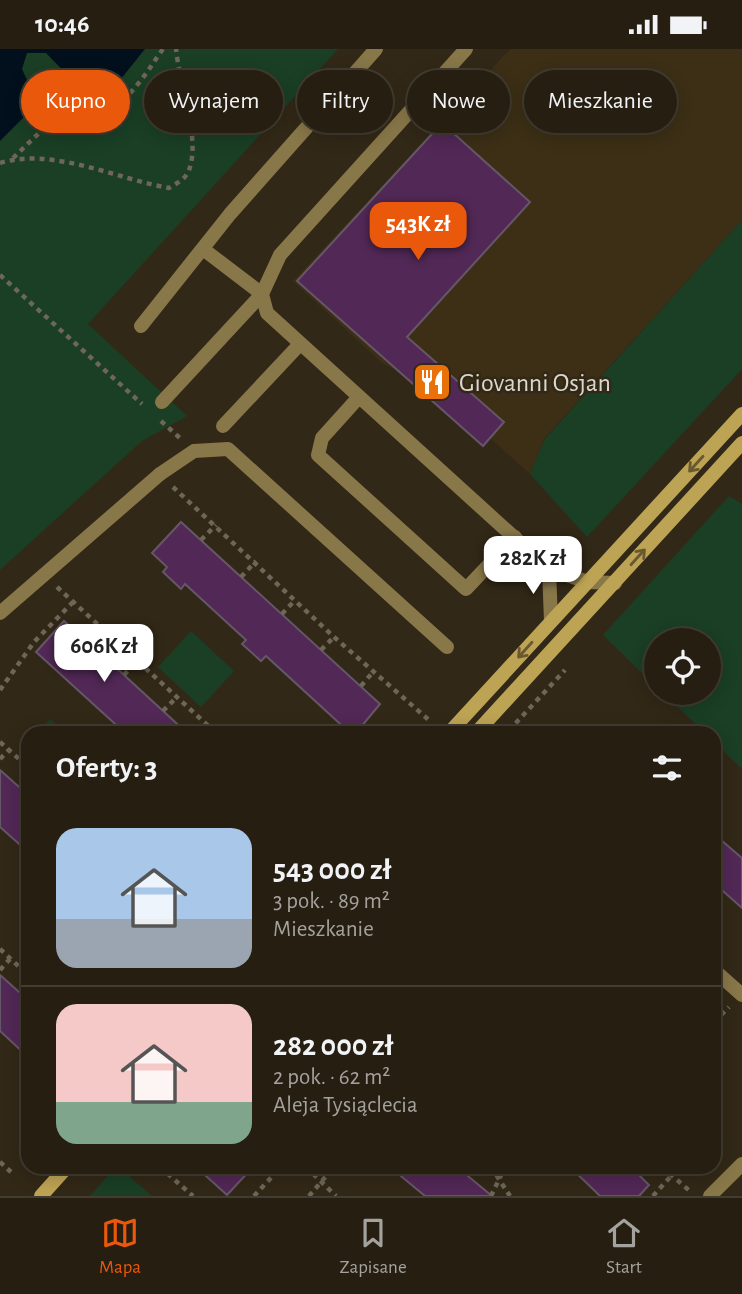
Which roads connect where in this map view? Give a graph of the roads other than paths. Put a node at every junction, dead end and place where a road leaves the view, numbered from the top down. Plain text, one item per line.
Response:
1 (376, 49) edge
2 (466, 49) edge
3 (203, 249) junction
4 (262, 294) junction
5 (141, 326) dead end
6 (300, 344) junction
7 (359, 397) junction
8 (158, 408) road end
9 (742, 414) edge
10 (223, 426) dead end
11 (742, 443) edge
12 (514, 537) junction
13 (550, 569) junction
14 (588, 582) junction
15 (615, 583) junction
16 (0, 613) edge
17 (551, 621) junction
18 (447, 647) dead end
19 (455, 726) edge
20 (482, 726) edge
21 (721, 979) edge
22 (737, 999) edge
23 (742, 1164) edge
24 (61, 1174) edge
25 (41, 1196) edge
26 (710, 1196) edge

1 - 3 street
2 - 4 street
3 - 4 street
3 - 5 street
4 - 6 street
4 - 8 street
6 - 7 street
6 - 10 street
7 - 12 street
7 - 12 street
9 -> 14 street
15 -> 11 street
12 - 13 street
13 - 14 street
13 - 17 street
14 - 15 street
14 - 17 street
15 - 20 street
16 - 18 street
17 -> 19 street
21 - 22 street
23 - 26 street
24 - 25 street

